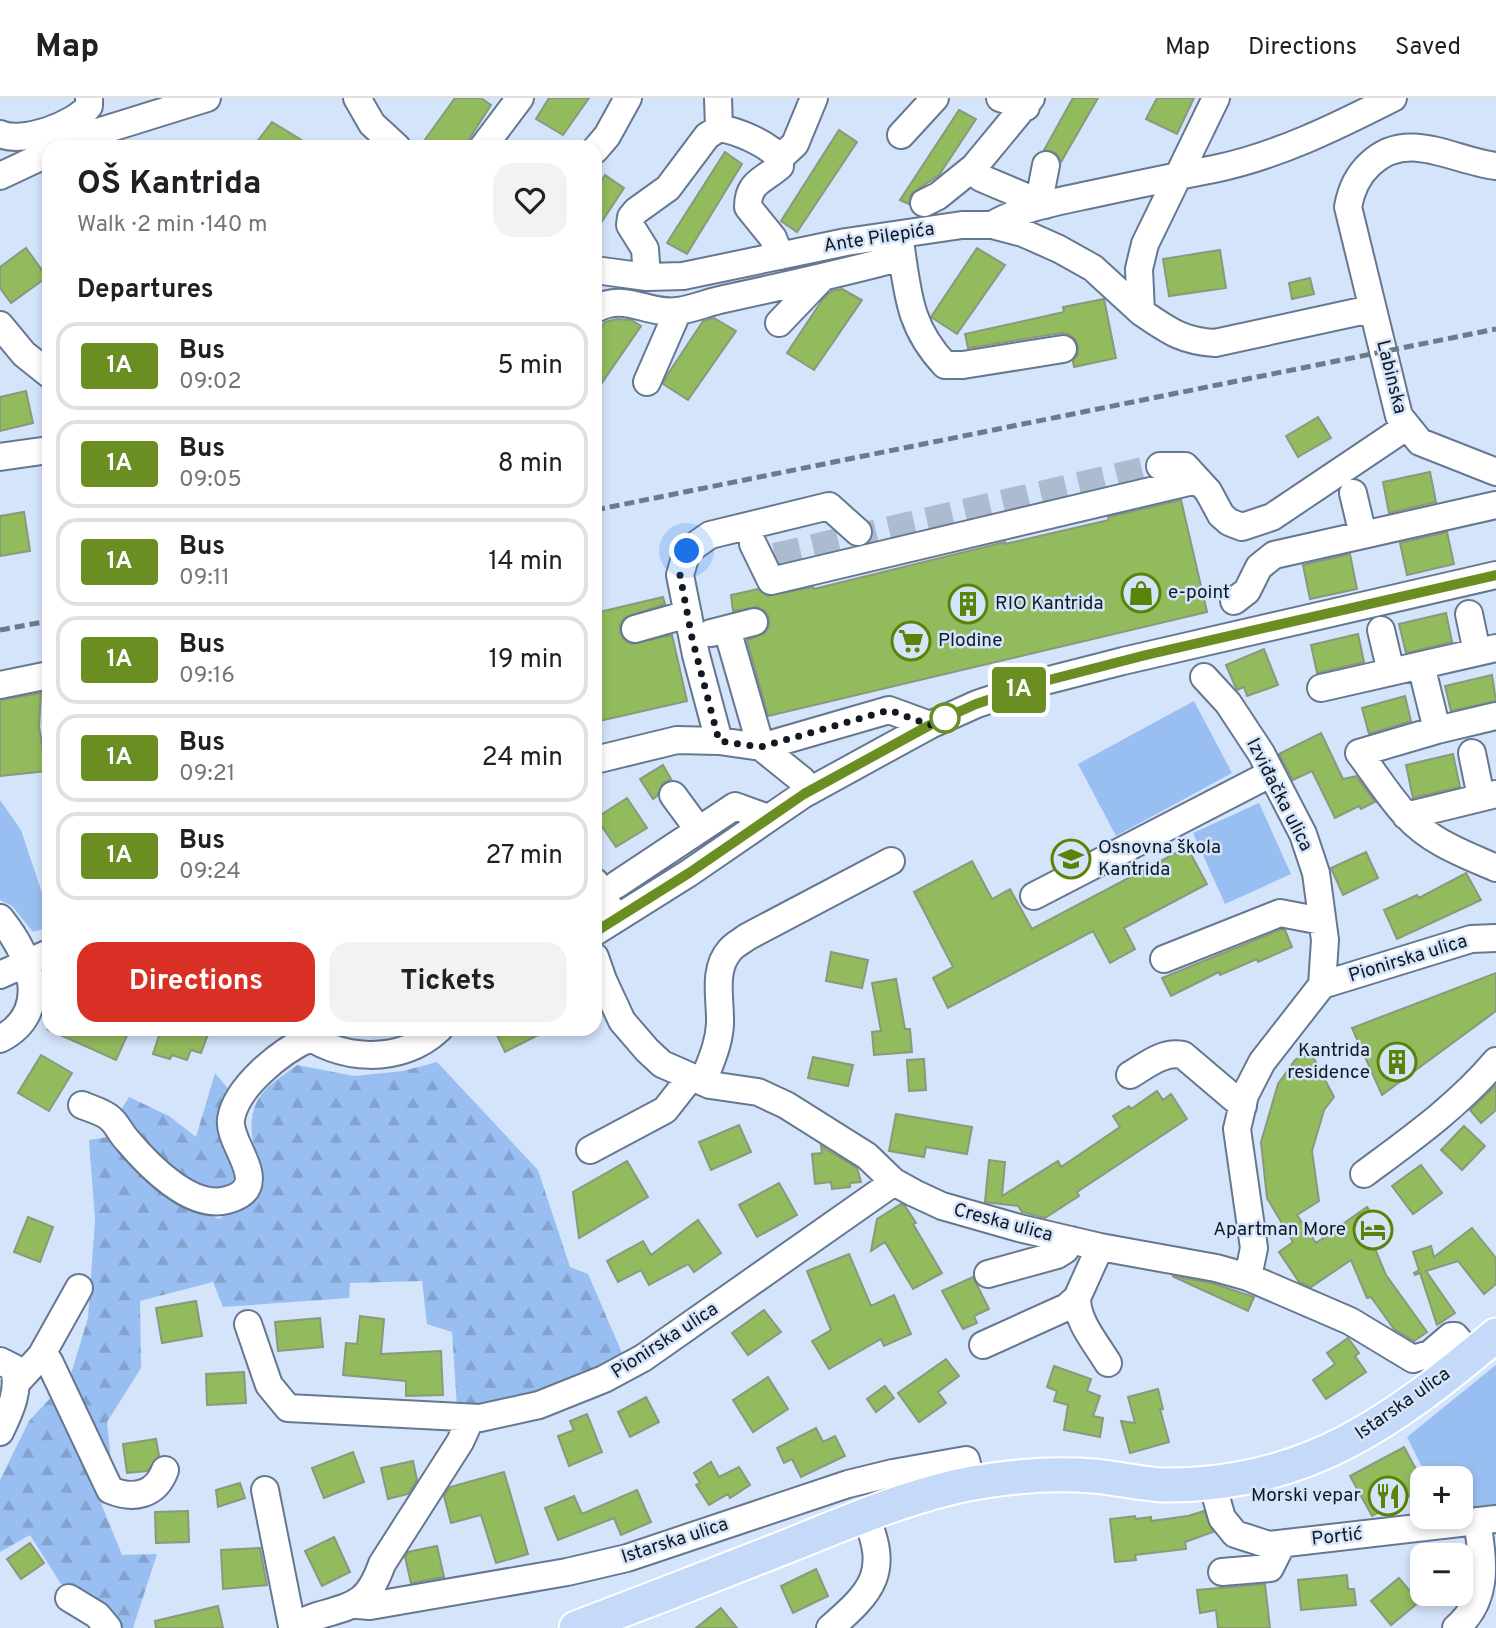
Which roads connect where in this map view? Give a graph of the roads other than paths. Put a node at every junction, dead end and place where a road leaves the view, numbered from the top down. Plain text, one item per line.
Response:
1 (89, 98) edge
2 (207, 98) edge
3 (356, 98) edge
4 (520, 98) edge
5 (628, 98) edge
6 (718, 98) edge
7 (814, 98) edge
8 (936, 98) edge
9 (1000, 98) edge
10 (1216, 98) edge
11 (1393, 98) edge
12 (1028, 102) edge
13 (719, 128) junction
14 (901, 135) dead end
15 (3, 138) edge
16 (101, 139) edge
17 (389, 140) edge
18 (488, 140) edge
19 (602, 142) edge
20 (42, 156) edge
21 (780, 158) junction
22 (1046, 165) dead end
23 (1496, 166) edge
24 (974, 167) junction
25 (1179, 175) junction
26 (0, 176) edge
27 (925, 203) dead end
28 (1042, 203) junction
29 (992, 225) junction
30 (900, 246) junction
31 (780, 256) junction
32 (602, 271) edge
33 (647, 277) junction
34 (821, 279) junction
35 (602, 306) edge
36 (1371, 309) junction
37 (678, 311) junction
38 (1141, 312) junction
39 (779, 323) dead end
40 (0, 325) edge
41 (1063, 349) dead end
42 (42, 368) edge
43 (647, 382) dead end
44 (1406, 427) junction
45 (42, 451) edge
46 (0, 457) edge
47 (1160, 466) tunnel mouth
48 (1496, 472) edge
49 (1197, 480) junction
50 (1353, 493) dead end
51 (1496, 505) edge
52 (858, 532) dead end
53 (710, 535) junction
54 (1363, 535) junction
55 (1496, 575) edge
56 (1234, 601) dead end
57 (1469, 614) dead end
58 (754, 622) dead end
59 (690, 626) junction
60 (635, 629) dead end
61 (727, 629) junction
62 (1381, 630) dead end
63 (1486, 650) edge
64 (1421, 665) junction
65 (1391, 672) junction
66 (42, 676) edge
67 (1204, 677) dead end
68 (0, 685) edge
69 (1321, 688) dead end
70 (1496, 716) edge
71 (930, 725) junction
72 (1437, 730) junction
73 (719, 741) junction
74 (761, 747) junction
75 (1472, 753) dead end
76 (602, 758) edge
77 (1270, 774) junction
78 (810, 791) junction
79 (673, 794) dead end
80 (1488, 795) edge
81 (1406, 816) junction
82 (768, 818) junction
83 (698, 829) junction
84 (891, 861) dead end
85 (1496, 868) edge
86 (606, 884) edge
87 (1034, 896) dead end
88 (0, 918) edge
89 (1322, 921) junction
90 (606, 925) edge
91 (1496, 938) edge
92 (38, 958) edge
93 (1164, 959) dead end
94 (0, 975) edge
95 (602, 976) edge
96 (1322, 985) junction
97 (303, 1036) edge
98 (309, 1036) edge
99 (431, 1036) edge
100 (0, 1039) edge
101 (1496, 1061) edge
102 (1130, 1075) dead end
103 (697, 1080) junction
104 (820, 1101) dead end
105 (82, 1105) dead end
106 (786, 1105) junction
107 (1242, 1105) junction
108 (590, 1150) dead end
109 (1364, 1174) dead end
110 (894, 1182) junction
111 (1071, 1240) junction
112 (1100, 1247) junction
113 (988, 1275) dead end
114 (1248, 1277) junction
115 (79, 1289) dead end
116 (1077, 1298) junction
117 (248, 1324) dead end
118 (983, 1345) dead end
119 (1483, 1345) edge
120 (41, 1356) junction
121 (0, 1361) edge
122 (1108, 1363) dead end
123 (18, 1382) junction
124 (471, 1418) junction
125 (0, 1432) edge
126 (165, 1470) dead end
127 (972, 1483) junction
128 (1212, 1483) junction
129 (265, 1490) dead end
130 (865, 1516) junction
131 (1486, 1520) edge
132 (1282, 1544) junction
133 (1222, 1572) dead end
134 (69, 1598) dead end
135 (356, 1605) junction
136 (292, 1627) edge
137 (108, 1628) edge
138 (576, 1628) edge
139 (830, 1628) edge
140 (1456, 1628) edge

1 - 15 street
2 - 16 street
3 - 17 street
4 - 18 street
5 - 19 street
6 - 13 street
7 - 21 street
8 - 14 street
9 - 12 street
10 - 25 street
11 - 25 street
12 - 24 street
13 - 21 street
13 - 33 street
20 - 26 street
21 - 31 street
22 - 28 street
23 - 36 street, Labinska
24 - 27 street
24 - 28 street
25 - 28 street
25 - 38 street
28 - 29 street
29 - 30 street, Ante Pilepića
29 - 38 street, Ante Pilepića
30 - 31 street, Ante Pilepića
30 - 34 street
30 - 41 street
31 - 33 street, Ante Pilepića
32 - 33 street, Ante Pilepića
34 - 37 street
34 - 39 street
35 - 37 street
36 - 38 street, Ante Pilepića
36 - 44 street, Labinska
37 - 43 street
40 - 42 street
44 - 48 street, Labinska
44 - 49 street
45 - 46 street
47 - 49 street
49 - 53 street
50 - 54 street
51 - 54 street
52 - 53 street
53 - 59 street
54 - 56 street
55 - 71 street
57 - 63 street
58 - 61 street
59 - 60 street
59 - 61 street
59 - 73 street
61 - 74 street
62 - 65 street
63 - 64 street
64 - 65 street
64 - 72 street
65 - 69 street
66 - 68 street
67 - 77 street, Izviđačka ulica
70 - 72 street
71 - 74 street
71 - 78 street
72 - 81 street
73 - 74 street
73 - 76 street
74 - 78 street
75 - 80 street
77 - 87 street
77 - 89 street, Izviđačka ulica
78 - 82 street
79 - 83 street
80 - 81 street
81 - 85 street
82 - 83 street
82 - 90 street
83 - 86 street
84 - 103 street
86 - 90 street
88 - 92 street
89 - 93 street
89 - 96 street, Izviđačka ulica
91 - 96 street, Pionirska ulica
92 - 94 street
92 - 100 street
95 - 103 street, Creska ulica
96 - 107 street
97 - 105 street
98 - 99 street
101 - 109 street
102 - 107 street
103 - 106 street, Creska ulica
103 - 108 street
104 - 106 street
106 - 110 street, Creska ulica
107 - 114 street
110 - 111 street, Creska ulica
110 - 124 street, Pionirska ulica
111 - 112 street, Creska ulica
111 - 113 street
112 - 114 street, Creska ulica
112 - 116 street
114 - 119 street, Creska ulica
115 - 120 street
116 - 118 street
116 - 122 street
117 - 124 street, Pionirska ulica
119 - 128 main road, Istarska ulica
120 - 123 street
120 - 126 street
121 - 123 street
123 - 125 street
124 - 135 street
127 - 128 main road, Istarska ulica
127 - 130 main road, Istarska ulica
127 - 135 street, Istarska ulica
128 - 132 street, Portić
129 - 136 street
130 - 138 main road, Istarska ulica
130 - 139 street
131 - 132 street, Portić
131 - 140 street
132 - 133 street
134 - 137 street
135 - 136 street, Istarska ulica

